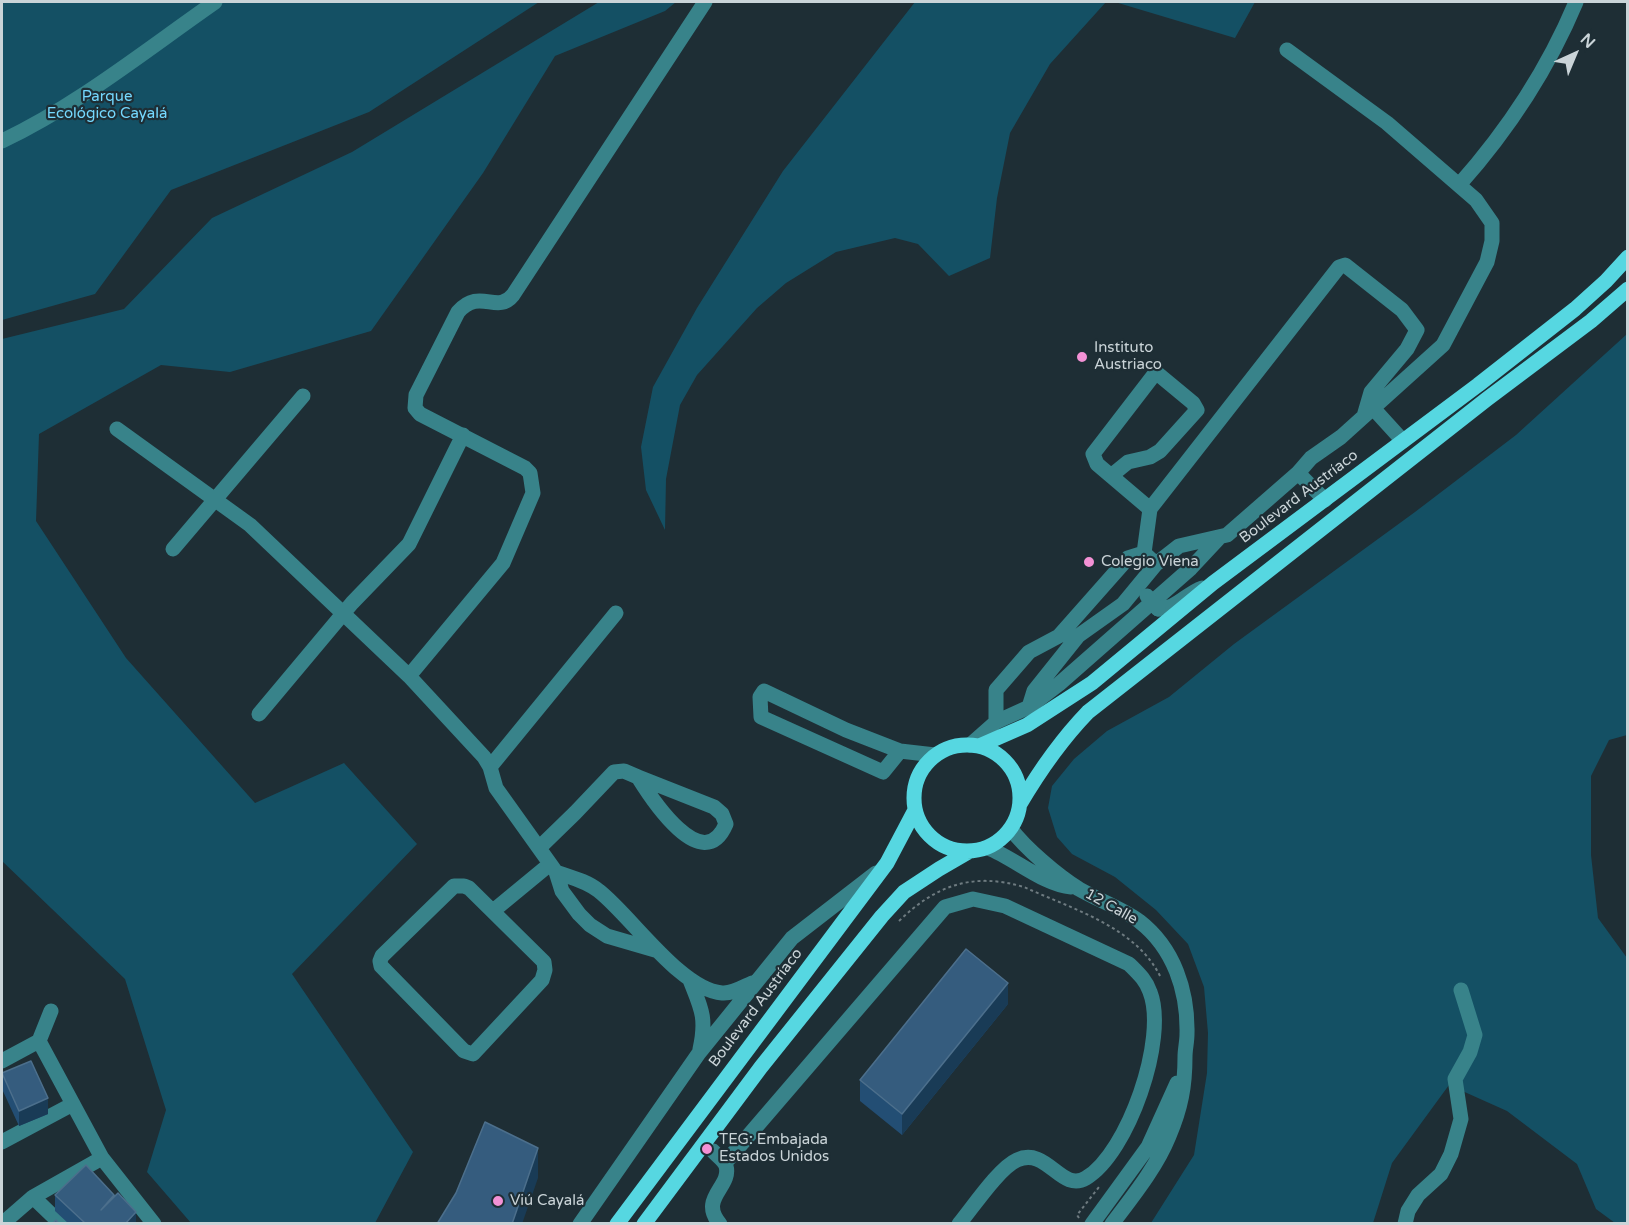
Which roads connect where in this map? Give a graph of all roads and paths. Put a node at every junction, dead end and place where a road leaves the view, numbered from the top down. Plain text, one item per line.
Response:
1 (214, 2) edge
2 (705, 2) edge
3 (1576, 2) edge
4 (1287, 50) dead end
5 (2, 141) edge
6 (1459, 185) junction
7 (1628, 258) edge
8 (1628, 289) edge
9 (303, 396) dead end
10 (1369, 412) junction
11 (117, 429) dead end
12 (463, 435) junction
13 (1403, 441) junction
14 (1298, 473) junction
15 (1112, 475) junction
16 (214, 499) junction
17 (1325, 500) junction
18 (1150, 509) junction
19 (1220, 537) junction
20 (173, 549) dead end
21 (1144, 553) junction
22 (1156, 564) junction
23 (1213, 584) junction
24 (1143, 589) junction
25 (344, 613) junction
26 (616, 613) dead end
27 (409, 676) junction
28 (1029, 707) junction
29 (259, 714) dead end
30 (996, 722) junction
31 (974, 745) junction
32 (900, 751) junction
33 (935, 755) junction
34 (490, 768) junction
35 (638, 777) junction
36 (1020, 804) junction
37 (915, 810) junction
38 (1011, 829) junction
39 (539, 848) junction
40 (988, 848) junction
41 (970, 852) junction
42 (887, 863) junction
43 (553, 868) junction
44 (1077, 888) junction
45 (493, 911) junction
46 (892, 927) dead end
47 (655, 950) junction
48 (690, 980) junction
49 (755, 982) junction
50 (1164, 985) dead end
51 (1461, 990) dead end
52 (51, 1011) dead end
53 (39, 1041) junction
54 (699, 1053) junction
55 (1185, 1057) junction
56 (2, 1062) edge
57 (73, 1104) junction
58 (2, 1142) edge
59 (713, 1151) dead end
60 (102, 1158) junction
61 (725, 1163) junction
62 (1106, 1180) dead end
63 (33, 1197) junction
64 (1077, 1216) dead end
65 (2, 1224) edge
66 (61, 1224) edge
67 (154, 1224) edge
68 (580, 1224) edge
69 (617, 1224) edge
70 (644, 1224) edge
71 (720, 1224) edge
72 (959, 1224) edge
73 (1092, 1224) edge
74 (1112, 1224) edge
75 (1405, 1224) edge

1 - 5 street
2 - 12 street
3 - 6 street
4 - 6 street
6 - 10 street
7 - 13 main road, Boulevard Austríaco
8 - 36 main road
9 - 16 street
10 - 13 street
10 - 14 street
10 - 18 street
11 - 16 street
12 - 25 street
12 - 27 street
13 - 17 main road, Boulevard Austríaco
14 - 17 street
14 - 19 street
15 - 15 street
15 - 18 street
16 - 20 street
16 - 25 street
17 - 23 main road, Boulevard Austríaco
18 - 21 street
19 - 22 street
19 - 28 street
21 - 22 street
21 - 30 street
22 - 24 street
23 - 24 street, bridge
23 - 31 main road, Boulevard Austríaco
24 - 28 street
25 - 27 street
25 - 29 street
26 - 34 street
27 - 34 street
28 - 30 street
30 - 31 street
31 - 33 main road
31 - 36 main road
32 - 32 street
32 - 33 street
33 - 37 main road
34 - 39 street
35 - 35 street
35 - 39 street
36 - 38 main road
37 - 41 main road
37 - 42 main road, Boulevard Austríaco
38 - 40 main road
38 - 44 street, 12 Calle
39 - 43 street
40 - 41 main road
40 - 44 street, 12 Calle
41 - 70 main road
42 - 49 street
42 - 69 main road, Boulevard Austríaco
43 - 45 street
43 - 47 street
43 - 47 street
44 - 55 street, 12 Calle
45 - 45 street
46 - 50 path
47 - 48 street
48 - 49 street
48 - 54 street
49 - 54 street
51 - 75 street
52 - 53 street
53 - 56 street
53 - 57 street
54 - 68 street
55 - 73 street, 12 Calle
55 - 74 street, 12 Calle
57 - 58 street
57 - 60 street
59 - 61 street
60 - 63 street
60 - 67 street
61 - 71 street
61 - 72 street
62 - 64 path
63 - 65 street
63 - 66 street

